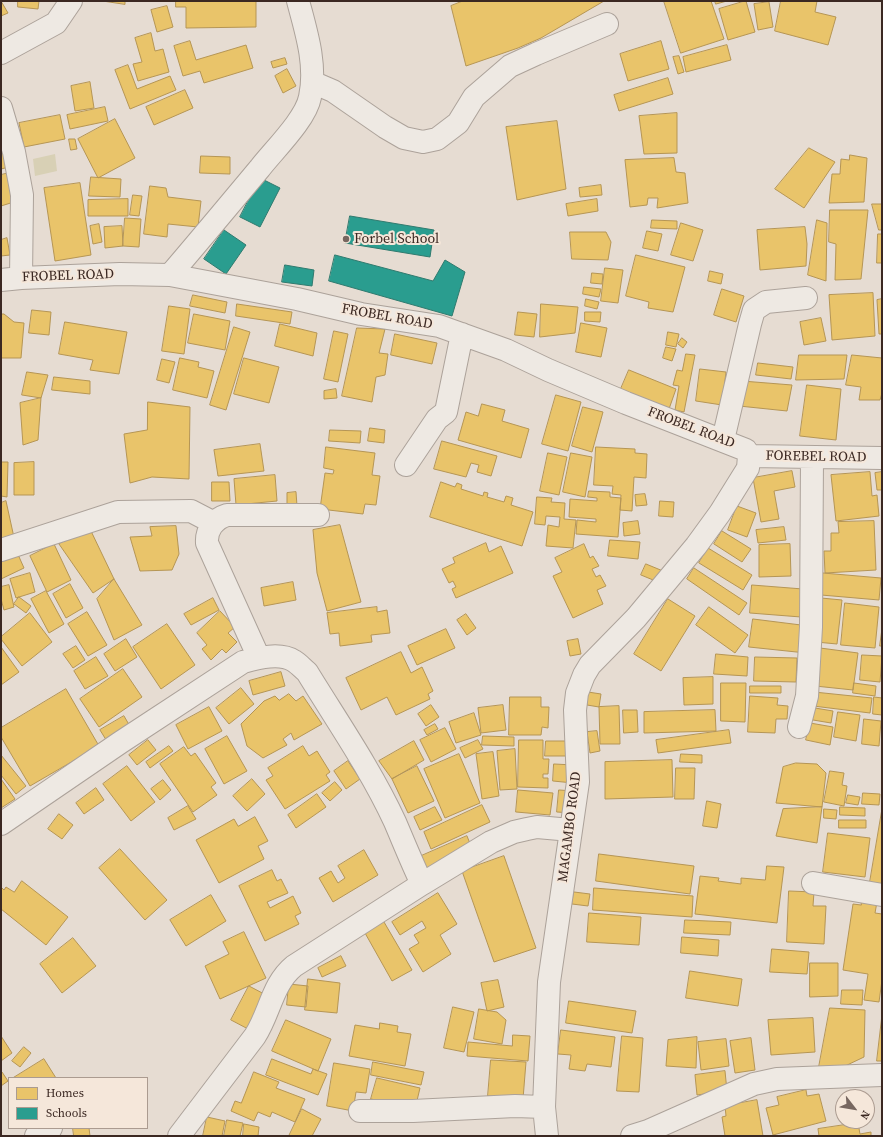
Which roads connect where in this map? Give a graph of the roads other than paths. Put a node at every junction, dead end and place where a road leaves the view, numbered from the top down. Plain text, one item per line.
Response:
1 (71, 1) edge
2 (298, 1) edge
3 (606, 24) dead end
4 (1, 53) edge
5 (312, 82) junction
6 (1, 108) edge
7 (170, 275) junction
8 (11, 279) edge
9 (806, 298) dead end
10 (462, 334) junction
11 (723, 440) junction
12 (749, 456) junction
13 (812, 458) junction
14 (882, 458) edge
15 (406, 465) dead end
16 (318, 516) dead end
17 (214, 523) junction
18 (1, 550) edge
19 (259, 658) junction
20 (799, 727) dead end
21 (1, 824) edge
22 (571, 830) junction
23 (813, 883) dead end
24 (422, 884) junction
25 (882, 895) edge
26 (882, 1075) edge
27 (544, 1108) junction
28 (360, 1111) dead end
29 (49, 1129) edge
30 (36, 1136) edge
31 (179, 1136) edge
32 (547, 1136) edge
33 (632, 1136) edge

1 - 4 street
2 - 5 street
3 - 5 street
5 - 7 street
6 - 8 street
7 - 8 street, FROBEL ROAD
7 - 10 street, FROBEL ROAD
9 - 11 street
10 - 11 street, FROBEL ROAD
10 - 15 street
11 - 12 street, FROBEL ROAD
12 - 13 street, FOREBEL ROAD
12 - 22 street, MAGAMBO ROAD
13 - 14 street, FOREBEL ROAD
13 - 20 street
16 - 17 street
17 - 18 street
17 - 19 street
19 - 21 street
19 - 24 street
22 - 24 street
22 - 27 street, MAGAMBO ROAD
23 - 25 street
24 - 31 street
26 - 33 street
27 - 28 street
27 - 32 street, MAGAMBO ROAD
29 - 30 street

